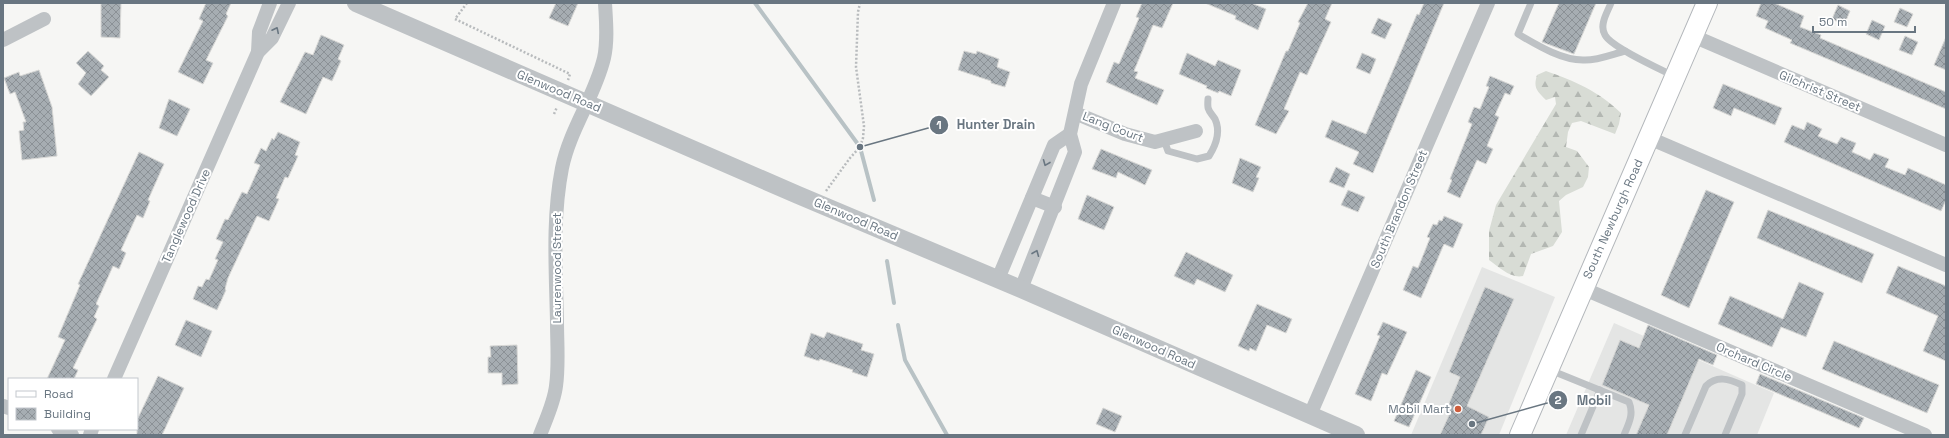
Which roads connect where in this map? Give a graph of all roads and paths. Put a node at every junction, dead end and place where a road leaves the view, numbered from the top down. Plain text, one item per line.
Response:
1 (270, 3) edge
2 (289, 3) edge
3 (356, 3) edge
4 (467, 3) edge
5 (605, 3) edge
6 (860, 3) edge
7 (1114, 3) edge
8 (1488, 3) edge
9 (1531, 3) edge
10 (1611, 3) edge
11 (1707, 3) edge
12 (44, 19) dead end
13 (1693, 36) junction
14 (3, 40) edge
15 (1626, 50) junction
16 (258, 52) junction
17 (1676, 77) junction
18 (568, 79) dead end
19 (1208, 99) dead end
20 (586, 102) junction
21 (558, 104) dead end
22 (1076, 113) junction
23 (554, 114) dead end
24 (1196, 132) dead end
25 (1070, 134) junction
26 (1649, 138) junction
27 (1164, 140) junction
28 (1946, 145) edge
29 (1032, 198) junction
30 (820, 205) junction
31 (1055, 207) junction
32 (1946, 265) edge
33 (998, 279) junction
34 (1582, 288) junction
35 (1021, 289) junction
36 (1548, 369) junction
37 (114, 378) edge
38 (1600, 390) junction
39 (1310, 415) junction
40 (60, 430) edge
41 (1345, 433) edge
42 (72, 435) edge
43 (540, 435) edge
44 (1520, 435) edge
45 (1581, 435) edge
46 (1624, 435) edge
47 (1685, 435) edge
48 (1725, 435) edge
49 (1925, 435) edge

1 - 16 street, Tanglewood Drive
16 -> 2 street, Tanglewood Drive
3 - 20 street, Glenwood Road
4 - 18 path
5 - 20 street, Laurenwood Street
6 - 30 path
7 - 22 street
8 - 39 street, South Brandon Street
9 - 15 lane
10 - 15 lane
11 - 13 main road, South Newburgh Road
12 - 14 street
13 - 17 main road, South Newburgh Road
13 - 28 street, Gilchrist Street
15 - 17 lane
16 - 37 street, Tanglewood Drive
17 - 26 main road, South Newburgh Road
19 - 27 lane
20 - 30 street, Glenwood Road
20 - 43 street, Laurenwood Street
21 - 23 path
22 - 25 street
22 - 27 street, Lang Court
24 - 27 street, Lang Court
25 -> 29 street
25 - 31 street
26 - 32 street
26 - 34 main road, South Newburgh Road
29 - 31 street
29 - 33 street
30 - 33 street, Glenwood Road
35 -> 31 street
33 - 35 street, Glenwood Road
34 - 36 main road, South Newburgh Road
34 - 49 street, Orchard Circle
35 - 39 street, Glenwood Road
36 - 38 lane
36 - 44 main road, South Newburgh Road
38 - 45 lane
38 - 46 lane
39 - 41 street, Glenwood Road
40 - 42 street
47 - 48 lane

